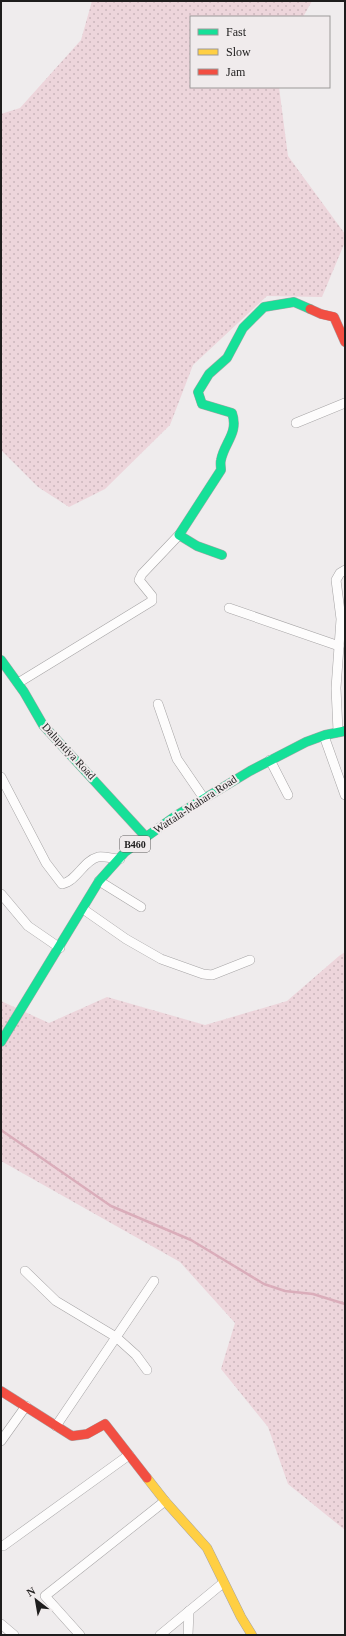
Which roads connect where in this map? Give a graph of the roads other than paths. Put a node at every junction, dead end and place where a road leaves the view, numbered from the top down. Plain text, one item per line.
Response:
1 (345, 342) edge
2 (345, 404) edge
3 (296, 423) dead end
4 (180, 535) junction
5 (222, 555) dead end
6 (345, 570) edge
7 (230, 608) dead end
8 (339, 646) junction
9 (1, 660) edge
10 (18, 683) junction
11 (158, 704) dead end
12 (342, 731) edge
13 (324, 736) junction
14 (270, 760) junction
15 (1, 777) edge
16 (345, 795) edge
17 (288, 796) dead end
18 (203, 797) junction
19 (145, 836) junction
20 (120, 859) junction
21 (99, 881) junction
22 (1, 894) edge
23 (141, 907) dead end
24 (83, 909) junction
25 (60, 948) junction
26 (250, 960) dead end
27 (1, 1042) edge
28 (25, 1271) dead end
29 (154, 1281) dead end
30 (116, 1338) junction
31 (147, 1370) dead end
32 (1, 1391) edge
33 (26, 1406) junction
34 (56, 1426) junction
35 (1, 1441) edge
36 (129, 1455) junction
37 (165, 1501) junction
38 (4, 1546) dead end
39 (223, 1583) junction
40 (189, 1611) junction
41 (1, 1625) edge
42 (14, 1635) edge
43 (80, 1635) edge
44 (160, 1635) edge
45 (188, 1635) edge
46 (252, 1635) edge

1 - 4 street
2 - 3 street
4 - 5 street
4 - 10 street
6 - 8 street
7 - 8 street
8 - 12 street
9 - 10 street, Dalupitiya Road
10 - 19 street, Dalupitiya Road
11 - 18 street
12 - 13 street, Wattala-Mahara Road / B460
13 - 14 street, Wattala-Mahara Road / B460
13 - 16 street
14 - 17 street
14 - 18 street, Wattala-Mahara Road / B460
15 - 20 street
18 - 19 street, Wattala-Mahara Road / B460
19 - 20 street, Wattala-Mahara Road / B460
20 - 21 street, Wattala-Mahara Road / B460
21 - 23 street
21 - 24 street, Wattala-Mahara Road / B460
22 - 25 street
24 - 25 street, Wattala-Mahara Road / B460
24 - 26 street
25 - 27 street, Wattala-Mahara Road / B460
28 - 30 street
29 - 30 street
30 - 31 street
30 - 34 street
32 - 33 street
33 - 34 street
33 - 35 street
34 - 36 street
36 - 37 street
36 - 38 street
37 - 39 street
37 - 43 street
39 - 40 street
39 - 46 street
40 - 44 street
40 - 45 street
41 - 42 street

